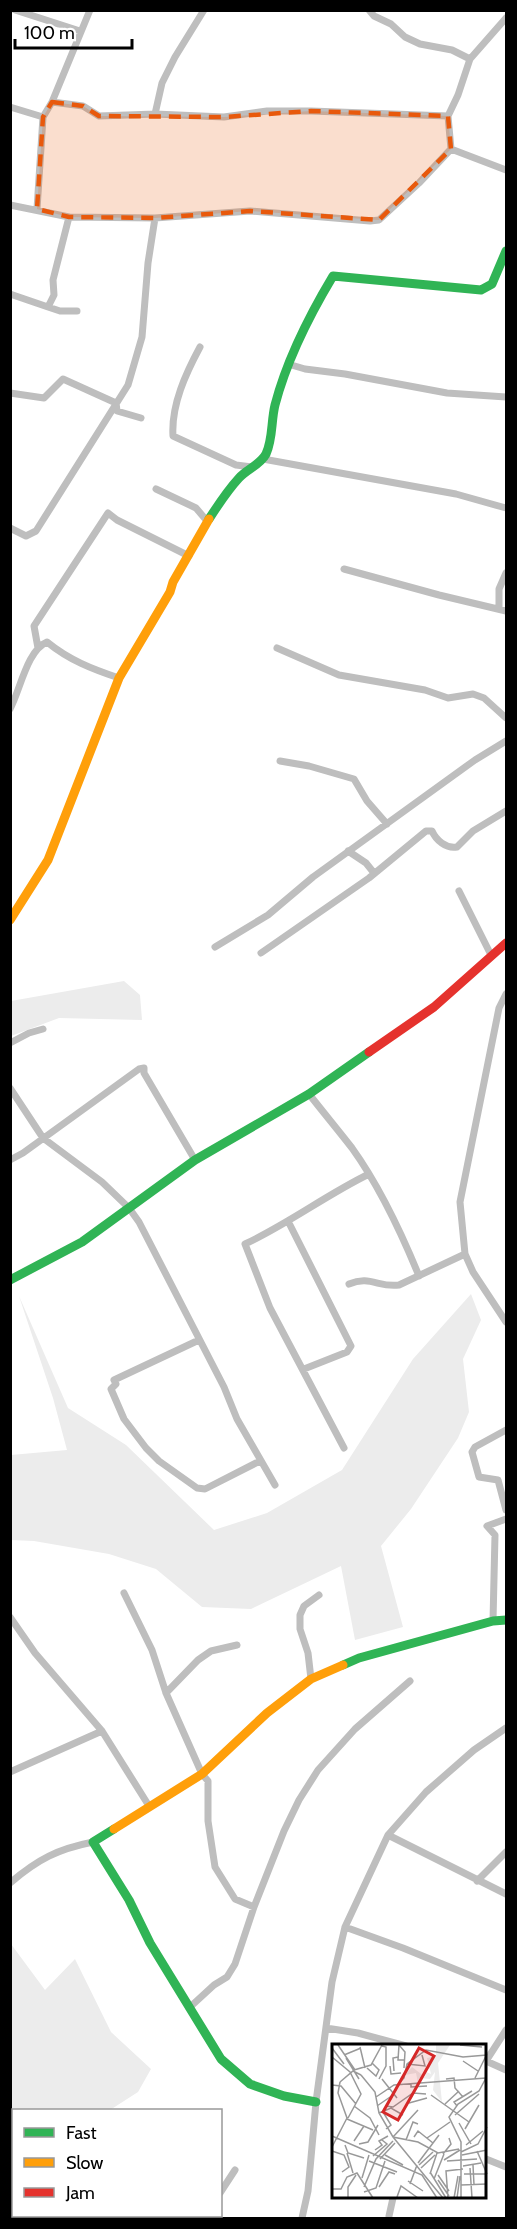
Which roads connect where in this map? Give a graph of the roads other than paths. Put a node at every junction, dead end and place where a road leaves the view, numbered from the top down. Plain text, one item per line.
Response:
1 (15, 10) edge
2 (90, 10) edge
3 (204, 10) edge
4 (369, 10) edge
5 (507, 18) edge
6 (80, 31) junction
7 (470, 59) junction
8 (52, 102) junction
9 (10, 107) edge
10 (155, 114) junction
11 (448, 116) junction
12 (43, 117) junction
13 (451, 149) junction
14 (507, 170) edge
15 (10, 205) edge
16 (38, 209) junction
17 (69, 217) junction
18 (155, 218) junction
19 (507, 250) edge
20 (10, 294) edge
21 (48, 307) junction
22 (77, 311) dead end
23 (200, 347) dead end
24 (288, 364) junction
25 (10, 393) edge
26 (507, 397) edge
27 (116, 403) junction
28 (141, 418) dead end
29 (263, 459) junction
30 (252, 467) junction
31 (156, 489) dead end
32 (507, 508) edge
33 (207, 521) junction
34 (10, 528) edge
35 (189, 556) junction
36 (344, 568) dead end
37 (507, 573) edge
38 (503, 610) edge
39 (38, 648) junction
40 (277, 648) dead end
41 (119, 678) junction
42 (10, 709) edge
43 (507, 718) edge
44 (507, 741) edge
45 (280, 761) dead end
46 (507, 811) edge
47 (387, 824) junction
48 (348, 851) junction
49 (374, 873) junction
50 (459, 891) dead end
51 (10, 920) edge
52 (507, 943) edge
53 (215, 947) dead end
54 (261, 953) dead end
55 (491, 955) junction
56 (507, 994) edge
57 (43, 1029) dead end
58 (10, 1043) edge
59 (10, 1088) edge
60 (309, 1094) junction
61 (43, 1138) junction
62 (10, 1160) edge
63 (195, 1160) junction
64 (369, 1174) junction
65 (129, 1208) junction
66 (288, 1221) junction
67 (465, 1254) junction
68 (419, 1276) junction
69 (10, 1280) edge
70 (349, 1284) dead end
71 (507, 1322) edge
72 (199, 1340) junction
73 (304, 1369) junction
74 (507, 1430) edge
75 (344, 1448) dead end
76 (260, 1461) junction
77 (274, 1485) dead end
78 (507, 1509) edge
79 (507, 1518) edge
80 (124, 1593) dead end
81 (319, 1595) dead end
82 (10, 1617) edge
83 (507, 1620) edge
84 (493, 1621) junction
85 (237, 1645) dead end
86 (311, 1679) junction
87 (410, 1681) dead end
88 (166, 1693) junction
89 (507, 1728) edge
90 (102, 1731) junction
91 (10, 1772) edge
92 (202, 1774) junction
93 (149, 1806) junction
94 (388, 1835) junction
95 (93, 1842) junction
96 (507, 1852) edge
97 (477, 1881) junction
98 (10, 1882) edge
99 (507, 1894) edge
100 (254, 1907) junction
101 (345, 1927) junction
102 (507, 1990) edge
103 (189, 2008) junction
104 (326, 2028) junction
105 (507, 2030) edge
106 (399, 2044) edge
107 (487, 2060) edge
108 (487, 2061) edge
109 (507, 2070) edge
110 (316, 2102) junction
111 (487, 2159) edge
112 (507, 2167) edge
113 (235, 2170) dead end
114 (222, 2190) edge
115 (393, 2199) edge
116 (389, 2216) dead end
117 (302, 2218) edge

1 - 6 street
2 - 6 street
3 - 10 street
4 - 7 street
5 - 7 street
6 - 8 street
7 - 11 street
8 - 10 street
8 - 12 street
9 - 12 street
10 - 11 street
11 - 13 street
12 - 16 street
13 - 14 street
13 - 18 street
15 - 16 street
16 - 17 street
17 - 18 street
17 - 21 street
18 - 27 street
19 - 24 street
20 - 21 street
21 - 22 street
23 - 30 street
24 - 26 street
24 - 29 street
25 - 27 street
27 - 28 street
27 - 34 street
29 - 30 street
29 - 32 street
30 - 33 street
31 - 33 street
33 - 35 street
35 - 39 street
35 - 41 street
36 - 38 street
37 - 38 street
39 - 41 street
39 - 42 street
40 - 43 street
41 - 51 street
44 - 47 street
45 - 47 street
46 - 49 street
47 - 48 street
48 - 49 street
48 - 53 street
49 - 54 street
50 - 55 street
52 - 55 street
55 - 60 street
56 - 67 street
57 - 58 street
59 - 61 street
60 - 63 street
60 - 64 street
61 - 62 street
61 - 63 street
61 - 65 street
63 - 65 street
64 - 66 street
64 - 68 street
65 - 69 street
65 - 72 street
66 - 73 street
66 - 73 street
67 - 68 street
67 - 71 street
68 - 70 street
72 - 76 street
72 - 76 street
73 - 75 street
74 - 78 street
76 - 77 street
79 - 84 street
80 - 88 street
81 - 86 street
82 - 90 street
83 - 84 street
84 - 86 street
85 - 88 street
86 - 92 street
87 - 100 street
88 - 92 street
89 - 94 street
90 - 91 street
90 - 93 street
92 - 93 street
92 - 100 street
93 - 95 street
94 - 97 street
94 - 101 street
95 - 98 street
95 - 103 street
96 - 97 street
97 - 99 street
100 - 103 street
101 - 102 street
101 - 104 street
103 - 110 street
104 - 106 street
104 - 110 street
105 - 107 street
108 - 109 street
110 - 117 street
111 - 112 street
113 - 114 street
115 - 116 street

